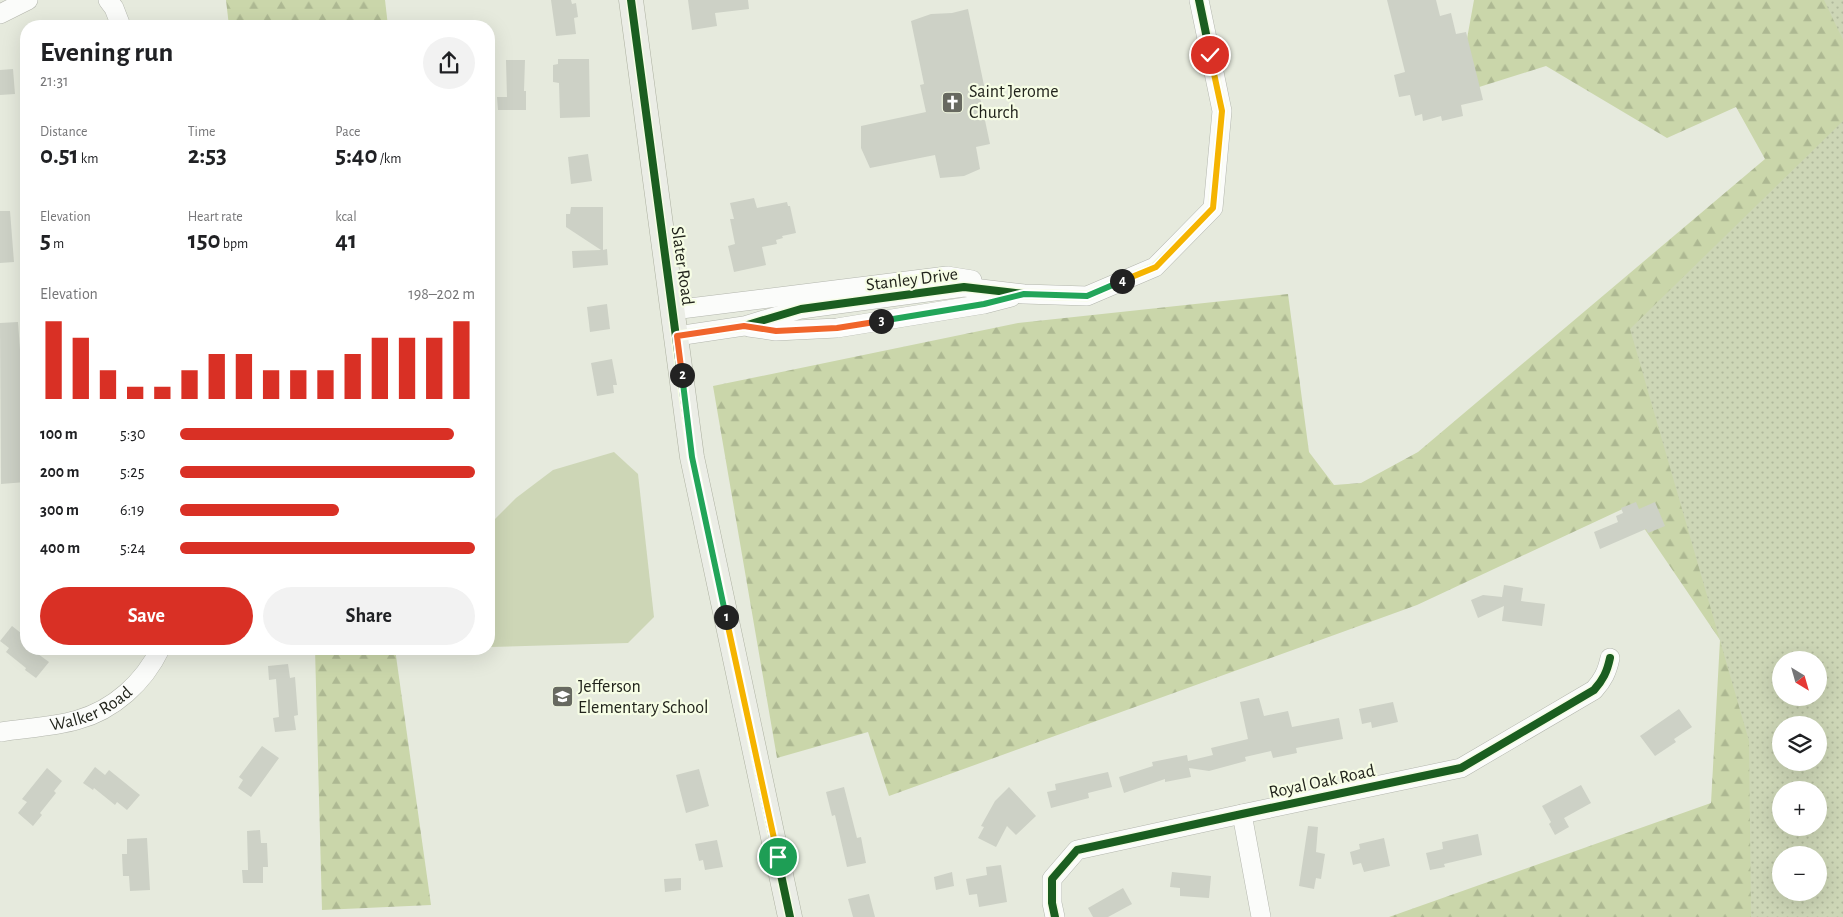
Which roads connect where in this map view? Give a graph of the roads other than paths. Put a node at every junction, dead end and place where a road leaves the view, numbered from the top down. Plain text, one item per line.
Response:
1 (28, 0) edge
2 (108, 0) edge
3 (631, 0) edge
4 (1199, 0) edge
5 (0, 14) edge
6 (119, 20) edge
7 (1024, 294) junction
8 (673, 310) junction
9 (677, 336) junction
10 (157, 655) edge
11 (1610, 658) dead end
12 (0, 732) edge
13 (1242, 814) junction
14 (790, 917) edge
15 (1055, 917) edge
16 (1261, 917) edge

1 - 5 street
2 - 6 street
3 - 8 main road, Slater Road
4 - 7 street, Stanley Drive
7 - 8 street, Stanley Drive
7 - 9 street, Stanley Drive
8 - 9 main road, Slater Road
9 - 14 main road, Slater Road
10 - 12 street, Walker Road
11 - 13 street, Royal Oak Road
13 - 15 street, Royal Oak Road
13 - 16 street

